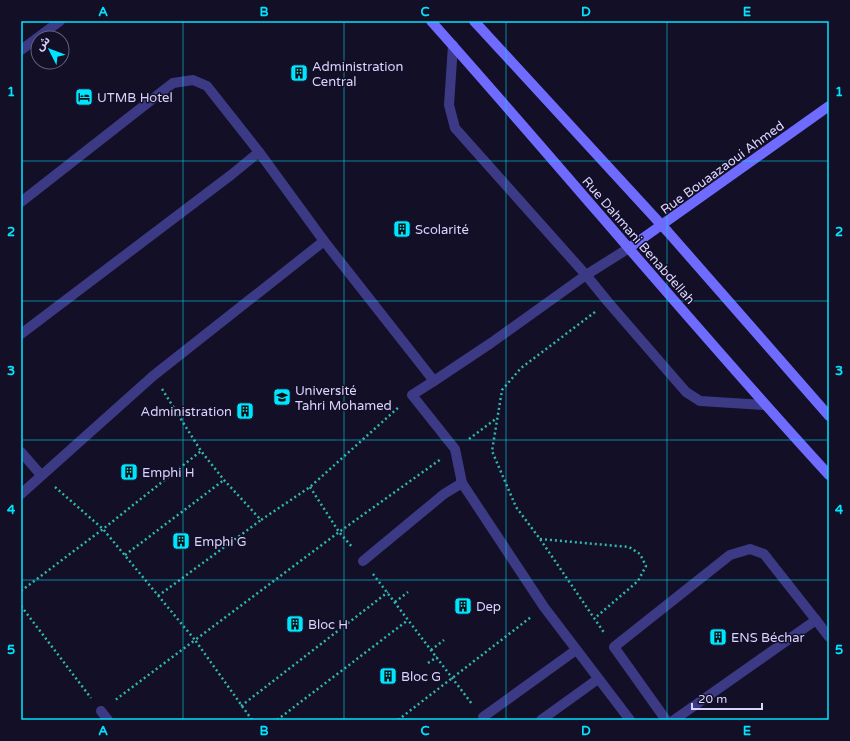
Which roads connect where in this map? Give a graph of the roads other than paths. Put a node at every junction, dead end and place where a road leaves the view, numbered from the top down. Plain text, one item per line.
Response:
1 (60, 21) edge
2 (431, 21) edge
3 (474, 21) edge
4 (452, 45) junction
5 (21, 50) edge
6 (829, 106) edge
7 (259, 152) junction
8 (21, 202) edge
9 (662, 226) junction
10 (324, 241) junction
11 (630, 248) junction
12 (586, 275) junction
13 (21, 334) edge
14 (434, 381) junction
15 (764, 405) junction
16 (829, 416) edge
17 (21, 452) edge
18 (41, 475) junction
19 (829, 475) edge
20 (462, 483) junction
21 (21, 494) edge
22 (363, 561) road end
23 (816, 620) junction
24 (829, 637) edge
25 (576, 650) junction
26 (598, 679) junction
27 (101, 711) road end
28 (483, 717) road end
29 (108, 720) edge
30 (541, 720) edge
31 (630, 720) edge
32 (666, 720) edge
33 (674, 720) edge

1 - 5 street
2 - 4 street, Rue Dahmani Benabdellah
3 - 9 street, Rue Dahmani Benabdellah
4 - 11 street, Rue Dahmani Benabdellah
4 - 12 street
6 - 9 street, Rue Bouaazaoui Ahmed
7 - 8 street
7 - 10 street
7 - 13 street
9 - 11 street, Rue Bouaazaoui Ahmed
9 - 16 street, Rue Dahmani Benabdellah
10 - 14 street
10 - 18 street
11 - 12 street
11 - 15 street, Rue Dahmani Benabdellah
12 - 14 street
12 - 15 street
14 - 20 street
15 - 19 street, Rue Dahmani Benabdellah
17 - 18 street
18 - 21 street
20 - 22 street
20 - 25 street
23 - 24 street
23 - 32 street
23 - 33 street
25 - 26 street
25 - 28 street
26 - 30 street
26 - 31 street
27 - 29 street

